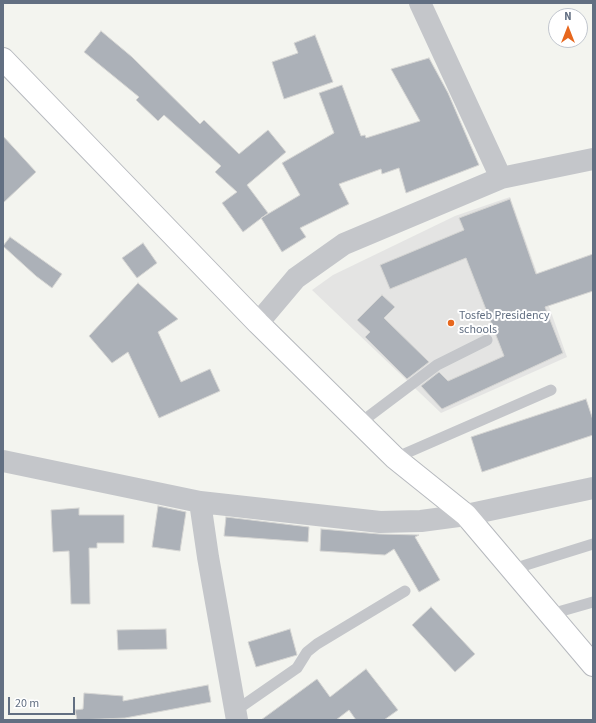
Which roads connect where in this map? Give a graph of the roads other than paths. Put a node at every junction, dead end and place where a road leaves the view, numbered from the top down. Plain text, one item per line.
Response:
1 (420, 3) edge
2 (3, 59) edge
3 (593, 158) edge
4 (501, 178) junction
5 (258, 323) junction
6 (487, 340) dead end
7 (551, 390) dead end
8 (360, 423) junction
9 (395, 458) junction
10 (3, 461) edge
11 (593, 488) edge
12 (200, 502) junction
13 (466, 515) junction
14 (593, 544) edge
15 (513, 569) junction
16 (405, 591) dead end
17 (593, 602) edge
18 (551, 614) junction
19 (592, 662) edge
20 (236, 715) edge

1 - 4 street
2 - 5 street
3 - 4 street
4 - 5 street
5 - 8 street
6 - 8 lane
7 - 9 lane
8 - 9 street
9 - 13 street
10 - 12 street
11 - 13 street
12 - 13 street
12 - 20 street
13 - 15 street
14 - 15 lane
15 - 18 street
16 - 20 lane
17 - 18 lane
18 - 19 street

